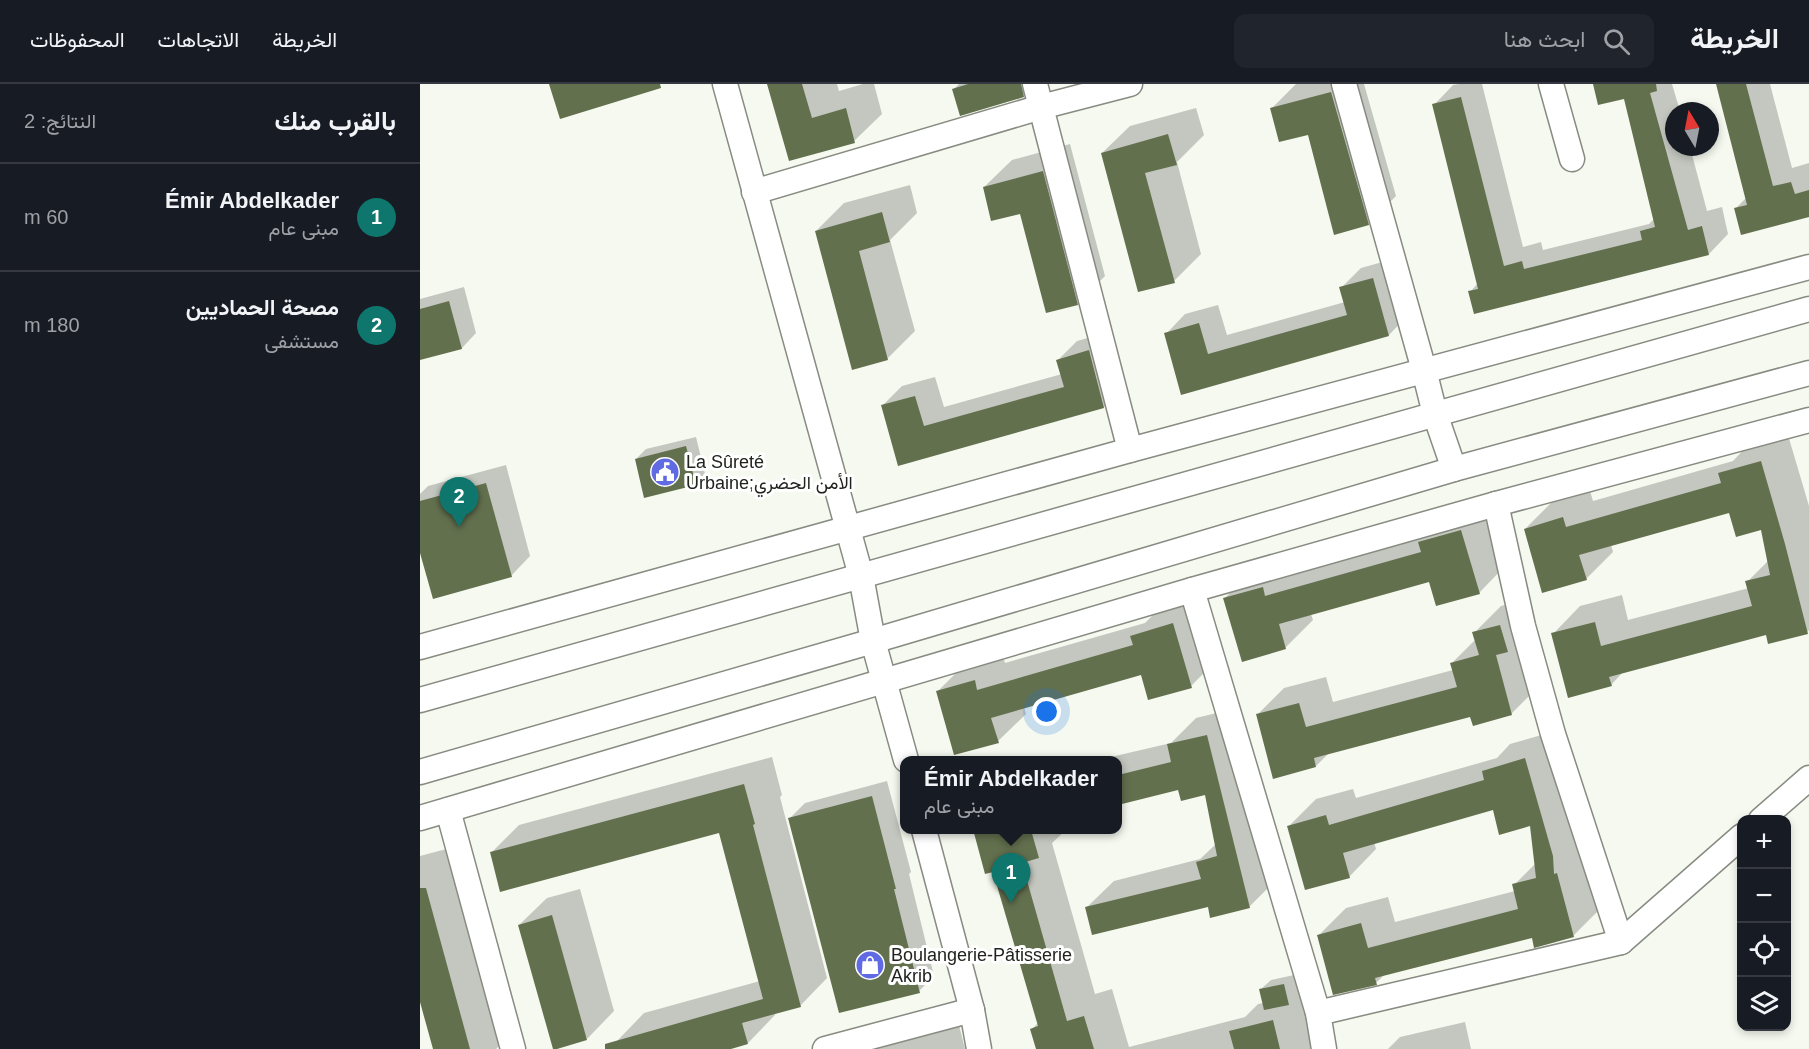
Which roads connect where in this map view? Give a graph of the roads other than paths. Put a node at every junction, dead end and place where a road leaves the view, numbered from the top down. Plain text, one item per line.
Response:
1 (725, 84) edge
2 (1035, 84) edge
3 (1130, 84) edge
4 (1344, 84) edge
5 (1551, 84) edge
6 (1041, 107) junction
7 (1572, 159) dead end
8 (754, 192) junction
9 (1809, 267) edge
10 (1809, 309) edge
11 (1424, 370) junction
12 (1809, 373) edge
13 (1435, 414) junction
14 (1809, 420) edge
15 (1130, 450) junction
16 (1454, 469) junction
17 (1496, 504) junction
18 (848, 528) junction
19 (861, 576) junction
20 (1192, 590) junction
21 (873, 641) junction
22 (420, 647) edge
23 (885, 681) junction
24 (420, 700) edge
25 (905, 756) edge
26 (420, 772) edge
27 (1809, 778) edge
28 (448, 810) junction
29 (1766, 815) edge
30 (420, 818) edge
31 (925, 834) edge
32 (1737, 840) edge
33 (1621, 942) junction
34 (972, 1010) junction
35 (1318, 1013) junction
36 (513, 1049) edge
37 (825, 1049) edge
38 (979, 1049) edge
39 (1324, 1049) edge

1 - 8 street
2 - 6 street
3 - 6 street
4 - 11 street
5 - 7 street
6 - 8 street
6 - 15 street
8 - 18 street
9 - 11 street
10 - 13 street
11 - 13 street
11 - 15 street
12 - 16 street
13 - 16 street
13 - 19 street
14 - 17 street
15 - 18 street
16 - 21 street
17 - 20 street
17 - 33 street
18 - 19 street
18 - 22 street
19 - 21 street
19 - 24 street
20 - 23 street
20 - 35 street
21 - 23 street
21 - 26 street
23 - 25 street
23 - 28 street
27 - 29 street
28 - 30 street
28 - 36 street
31 - 34 street
32 - 33 street
33 - 35 street
34 - 37 street
34 - 38 street
35 - 39 street

